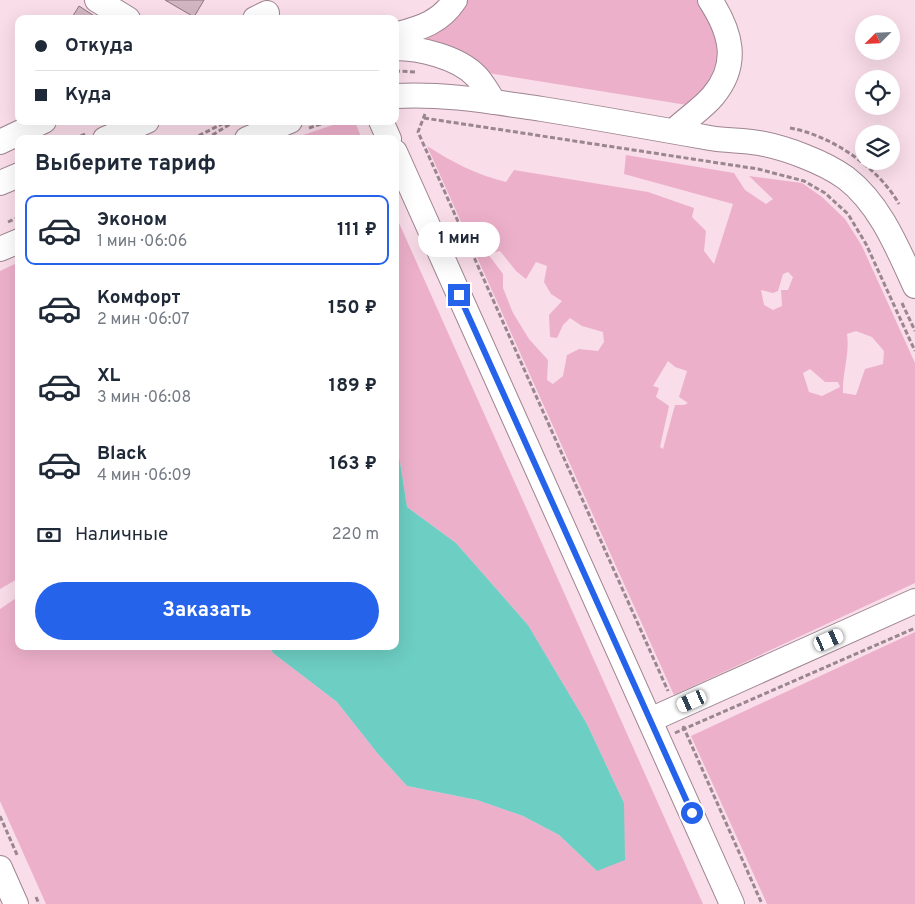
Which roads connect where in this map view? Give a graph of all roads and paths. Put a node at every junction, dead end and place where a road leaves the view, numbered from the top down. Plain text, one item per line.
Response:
1 (96, 0) edge
2 (454, 0) edge
3 (710, 0) edge
4 (121, 15) edge
5 (399, 35) edge
6 (399, 48) edge
7 (399, 96) edge
8 (494, 102) junction
9 (416, 110) dead end
10 (424, 118) junction
11 (36, 125) edge
12 (137, 125) edge
13 (220, 125) edge
14 (229, 125) edge
15 (280, 125) edge
16 (674, 130) junction
17 (114, 135) edge
18 (200, 135) edge
19 (213, 135) edge
20 (257, 135) edge
21 (0, 142) edge
22 (399, 161) edge
23 (15, 177) edge
24 (0, 183) edge
25 (15, 243) edge
26 (0, 250) edge
27 (908, 293) edge
28 (915, 331) edge
29 (915, 350) edge
30 (915, 601) edge
31 (915, 628) edge
32 (680, 719) junction
33 (654, 730) junction
34 (0, 868) edge
35 (16, 904) edge
36 (732, 904) edge
37 (762, 904) edge

1 - 4 street
2 - 5 street
3 - 16 street
6 - 8 street
7 - 8 street
8 - 16 street
9 - 10 path
10 - 29 path
10 - 32 path
11 - 21 street
12 - 17 street
13 - 18 path
14 - 19 path
15 - 20 street
16 - 27 street
22 - 33 street
23 - 24 street
25 - 26 street
27 - 28 path
30 - 32 street
31 - 32 path
32 - 33 street
32 - 33 path
32 - 37 path
33 - 36 street
34 - 35 street

